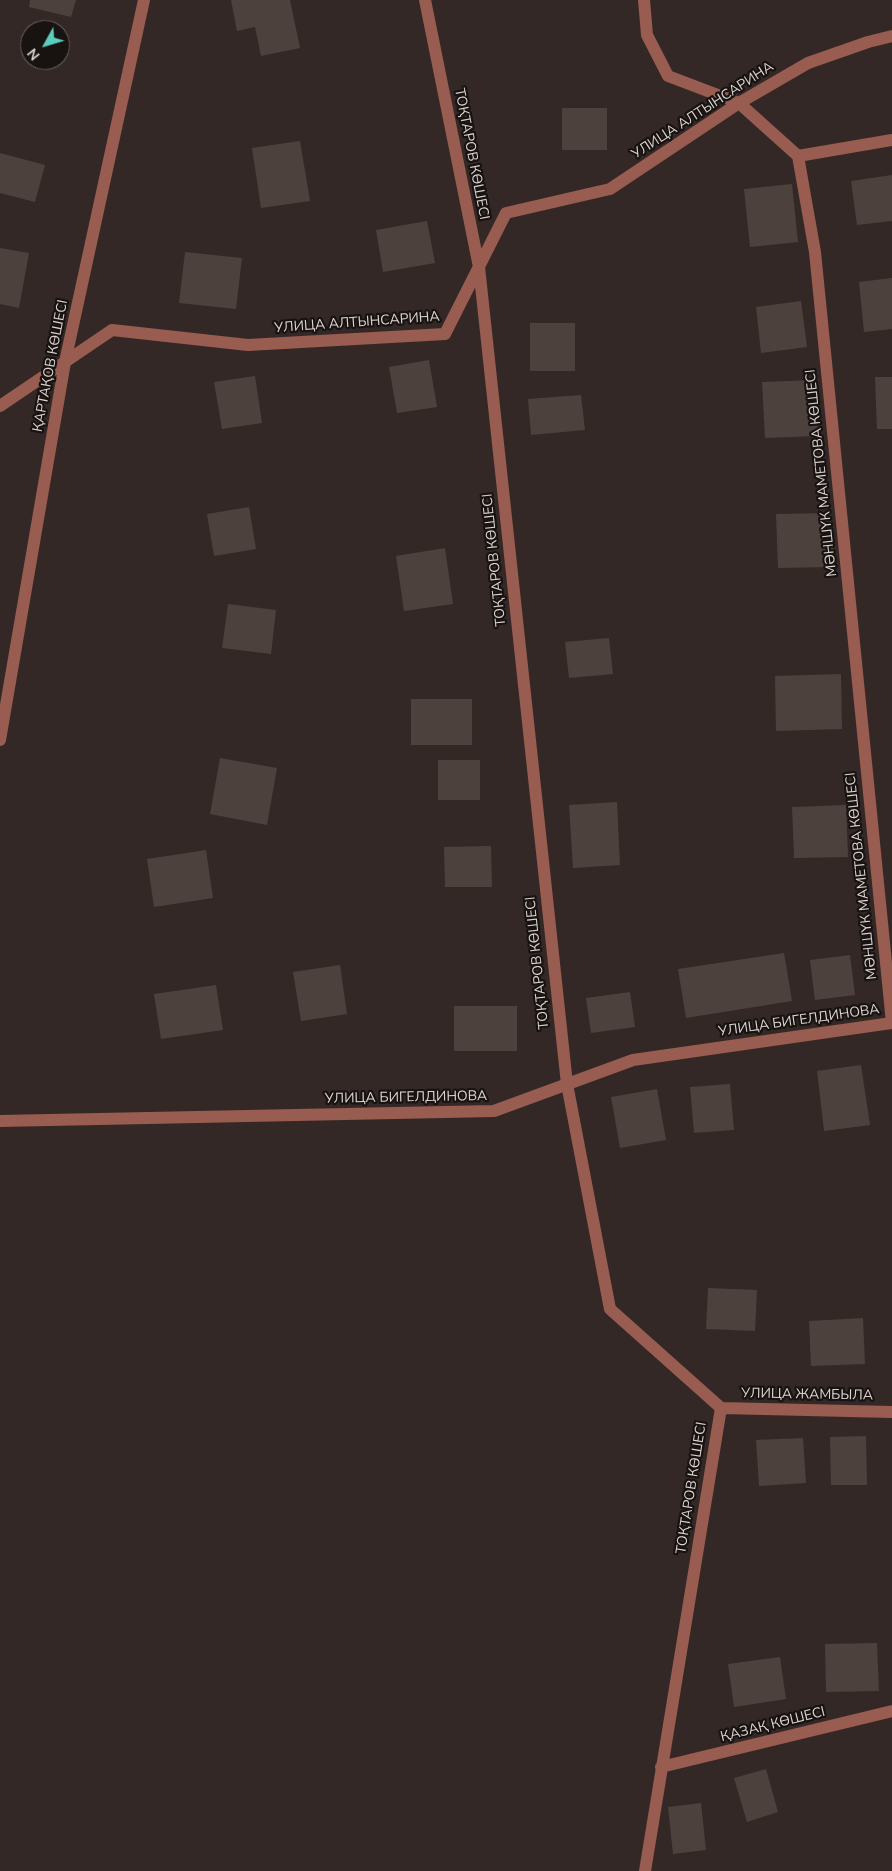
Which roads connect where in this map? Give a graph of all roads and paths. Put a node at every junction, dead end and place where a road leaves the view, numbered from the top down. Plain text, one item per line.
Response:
1 (144, 0) edge
2 (425, 0) edge
3 (644, 0) edge
4 (892, 36) edge
5 (739, 103) junction
6 (892, 140) edge
7 (798, 156) junction
8 (479, 267) junction
9 (65, 362) junction
10 (0, 406) edge
11 (0, 740) edge
12 (892, 1023) edge
13 (567, 1084) junction
14 (0, 1121) edge
15 (721, 1408) junction
16 (892, 1412) edge
17 (892, 1711) edge
18 (661, 1767) junction
19 (645, 1871) edge

1 - 9 street, ҚАРТАҚОВ КӨШЕСІ
2 - 8 street, ТОҚТАРОВ КӨШЕСІ
3 - 5 street
4 - 5 street, УЛИЦА АЛТЫНСАРИНА
5 - 7 street
5 - 8 street, УЛИЦА АЛТЫНСАРИНА
6 - 7 street
7 - 12 street, МӘНШҮК МАМЕТОВА КӨШЕСІ
8 - 9 street, УЛИЦА АЛТЫНСАРИНА
8 - 13 street, ТОҚТАРОВ КӨШЕСІ
9 - 10 street, УЛИЦА АЛТЫНСАРИНА
9 - 11 street, ҚАРТАҚОВ КӨШЕСІ
12 - 13 street, УЛИЦА БИГЕЛДИНОВА
13 - 14 street, УЛИЦА БИГЕЛДИНОВА
13 - 15 street, ТОҚТАРОВ КӨШЕСІ
15 - 16 street, УЛИЦА ЖАМБЫЛА
15 - 18 street, ТОҚТАРОВ КӨШЕСІ
17 - 18 street, ҚАЗАҚ КӨШЕСІ
18 - 19 street, ТОҚТАРОВ КӨШЕСІ

